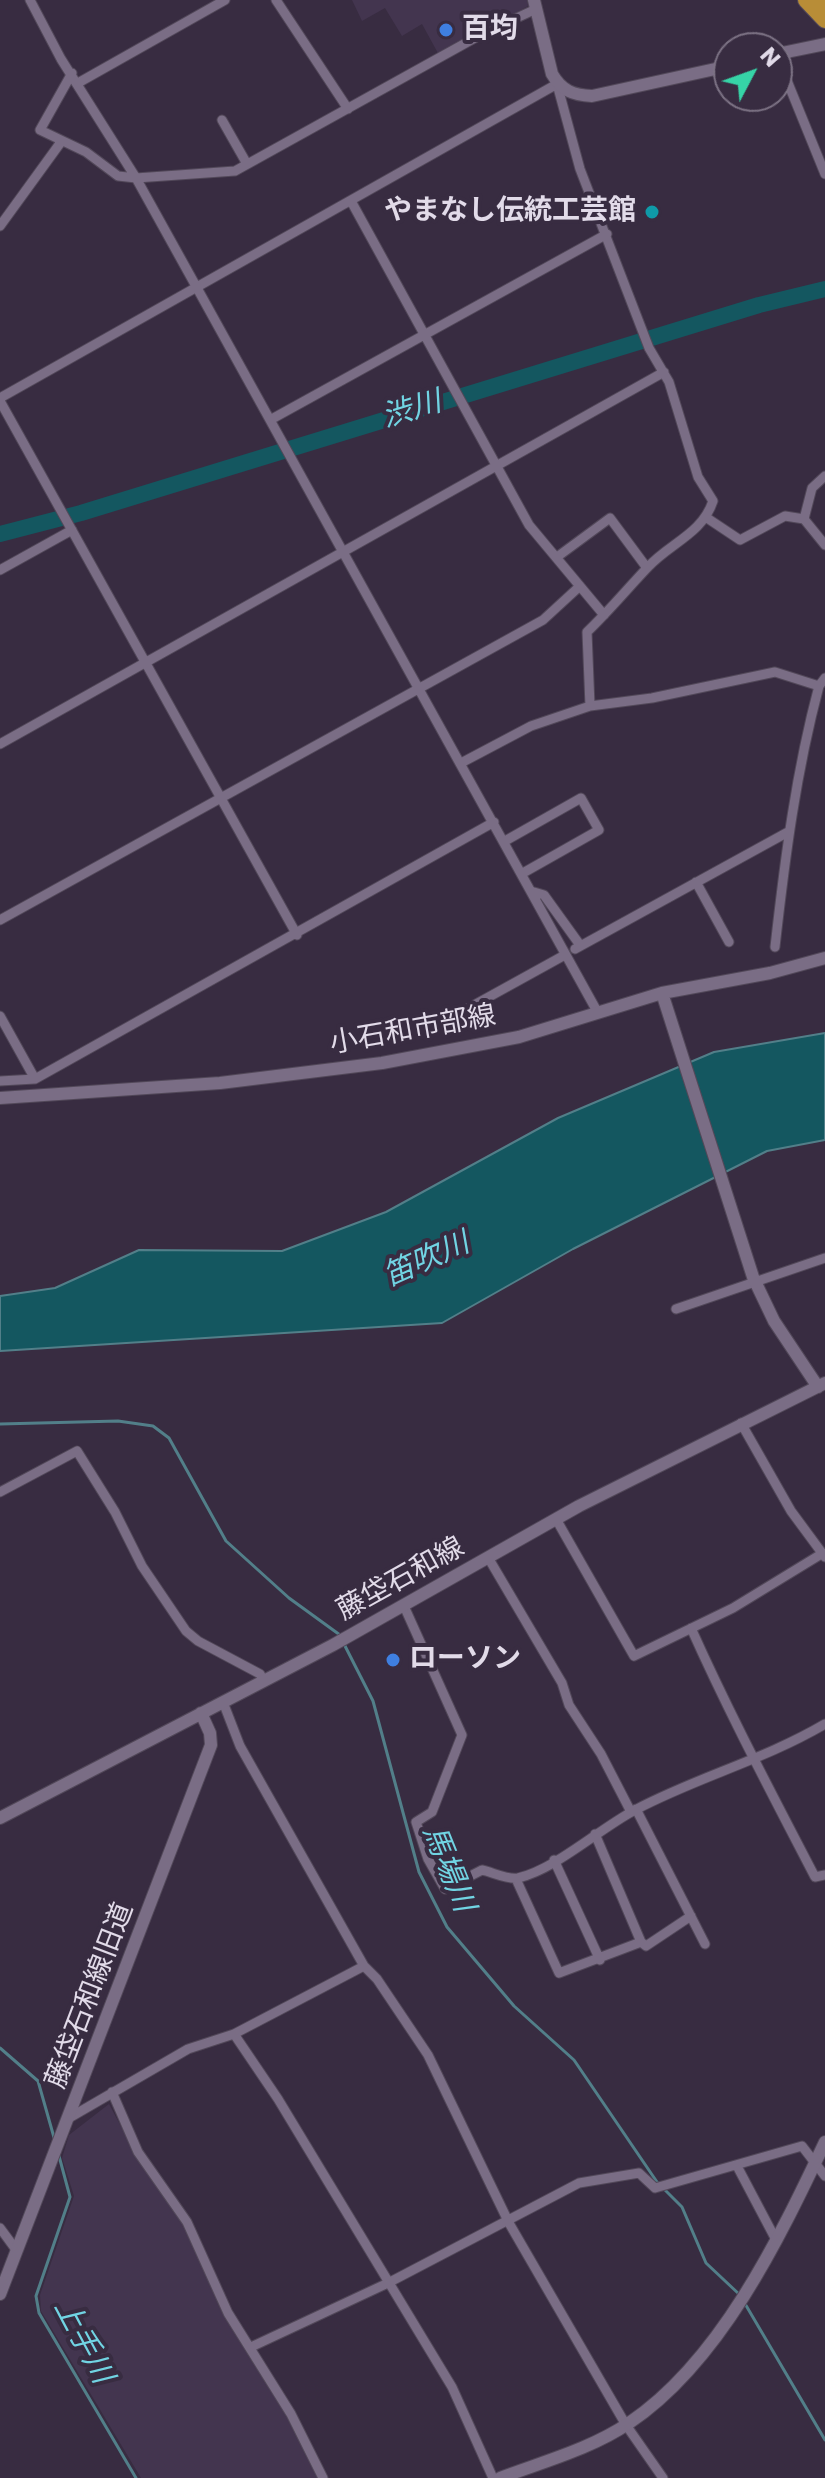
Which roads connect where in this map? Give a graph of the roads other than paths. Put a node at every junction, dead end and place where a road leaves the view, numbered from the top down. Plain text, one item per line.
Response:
1 (30, 0) edge
2 (225, 0) edge
3 (806, 0) edge
4 (277, 1) edge
5 (535, 4) edge
6 (825, 20) edge
7 (825, 44) edge
8 (793, 51) edge
9 (713, 70) edge
10 (72, 73) junction
11 (78, 83) junction
12 (557, 84) junction
13 (793, 95) edge
14 (348, 109) junction
15 (222, 120) dead end
16 (61, 142) junction
17 (247, 164) junction
18 (825, 174) edge
19 (136, 178) junction
20 (351, 201) junction
21 (0, 226) edge
22 (607, 234) junction
23 (197, 288) junction
24 (424, 336) junction
25 (664, 372) junction
26 (0, 400) edge
27 (270, 420) junction
28 (497, 466) junction
29 (825, 476) edge
30 (707, 518) junction
31 (804, 519) junction
32 (70, 527) junction
33 (825, 545) edge
34 (343, 551) junction
35 (557, 557) junction
36 (647, 568) junction
37 (0, 570) edge
38 (580, 586) junction
39 (604, 615) junction
40 (146, 663) junction
41 (822, 682) edge
42 (418, 687) junction
43 (590, 706) junction
44 (0, 744) edge
45 (461, 763) junction
46 (220, 798) junction
47 (494, 822) junction
48 (788, 832) junction
49 (505, 841) junction
50 (523, 873) junction
51 (696, 882) junction
52 (534, 892) junction
53 (0, 920) edge
54 (297, 935) junction
55 (729, 942) dead end
56 (775, 947) dead end
57 (563, 956) dead end
58 (825, 958) edge
59 (662, 993) junction
60 (598, 1013) junction
61 (0, 1016) edge
62 (438, 1025) dead end
63 (35, 1079) junction
64 (0, 1081) edge
65 (0, 1098) edge
66 (825, 1258) edge
67 (754, 1280) junction
68 (676, 1309) dead end
69 (822, 1385) edge
70 (741, 1423) junction
71 (0, 1492) edge
72 (556, 1519) junction
73 (824, 1555) edge
74 (489, 1559) junction
75 (404, 1606) junction
76 (691, 1628) junction
77 (264, 1681) junction
78 (223, 1702) junction
79 (201, 1713) junction
80 (825, 1724) edge
81 (755, 1761) junction
82 (634, 1811) junction
83 (0, 1818) edge
84 (595, 1834) junction
85 (554, 1860) junction
86 (825, 1875) edge
87 (516, 1879) junction
88 (691, 1916) junction
89 (641, 1942) junction
90 (705, 1944) dead end
91 (600, 1960) junction
92 (364, 1966) junction
93 (234, 2034) junction
94 (112, 2092) junction
95 (69, 2118) junction
96 (825, 2142) edge
97 (814, 2164) junction
98 (737, 2166) junction
99 (825, 2176) edge
100 (509, 2223) junction
101 (0, 2228) edge
102 (775, 2238) junction
103 (17, 2251) junction
104 (388, 2283) junction
105 (0, 2294) edge
106 (251, 2347) junction
107 (626, 2425) junction
108 (323, 2478) edge
109 (493, 2478) edge
110 (500, 2478) edge
111 (663, 2478) edge

1 - 10 street
2 - 11 street
3 - 6 highway
4 - 14 street
5 - 12 main road
5 - 14 street
7 - 8 main road
9 - 12 main road
10 - 11 street
10 - 16 street
11 - 19 street
12 - 20 street
12 - 22 street
13 - 18 street
14 - 17 street
15 - 17 street
16 - 19 street
16 - 21 street
17 - 19 street
19 - 23 street
20 - 23 street
20 - 24 street
22 - 24 street
22 - 25 street
23 - 26 street
23 - 27 street
24 - 27 street
24 - 28 street
25 - 28 street
25 - 30 street
26 - 32 street
27 - 34 street
28 - 34 street
28 - 35 street
29 - 31 street
30 - 31 street
30 - 36 street
31 - 33 street
32 - 37 street
32 - 40 street
34 - 40 street
34 - 42 street
35 - 36 street
35 - 38 street
36 - 39 street
38 - 39 street
38 - 42 street
39 - 43 street
40 - 44 street
40 - 46 street
41 - 43 street
41 - 48 street
42 - 45 street
42 - 46 street
43 - 45 street
45 - 47 street
46 - 53 street
46 - 54 street
47 - 49 street
47 - 54 street
48 - 51 street
48 - 56 street
49 - 50 street
49 - 50 street
50 - 52 street
51 - 52 street
51 - 55 street
52 - 60 street
54 - 63 street
57 - 62 street
58 - 59 main road, 小石和市部線
59 - 60 main road, 小石和市部線
59 - 67 main road
60 - 65 main road, 小石和市部線
61 - 63 street
63 - 64 street
66 - 67 street
67 - 68 street
67 - 69 main road
69 - 70 main road, 藤垈石和線
70 - 72 main road, 藤垈石和線
70 - 73 street
71 - 77 street
72 - 74 main road, 藤垈石和線
72 - 76 street
73 - 76 street
74 - 75 main road, 藤垈石和線
74 - 82 street
75 - 77 main road, 藤垈石和線
75 - 87 street
76 - 81 street
77 - 78 main road, 藤垈石和線
78 - 79 main road, 藤垈石和線
78 - 92 street
79 - 83 main road, 藤垈石和線
79 - 95 main road, 藤垈石和線旧道
80 - 81 street
81 - 82 street
81 - 86 street
82 - 84 street
82 - 88 street
84 - 85 street
84 - 89 street
85 - 87 street
85 - 91 street
87 - 91 street
88 - 89 street
88 - 90 street
89 - 91 street
92 - 93 street
92 - 100 street
93 - 94 street
93 - 104 street
94 - 95 street
94 - 106 street
95 - 103 main road, 藤垈石和線旧道
96 - 97 main road
97 - 98 street
97 - 99 street
97 - 102 main road
98 - 100 street
98 - 102 street
100 - 104 street
100 - 107 street
101 - 103 street
102 - 107 main road
103 - 105 main road, 藤垈石和線旧道
104 - 106 street
104 - 109 street
106 - 108 street
107 - 110 main road
107 - 111 street

